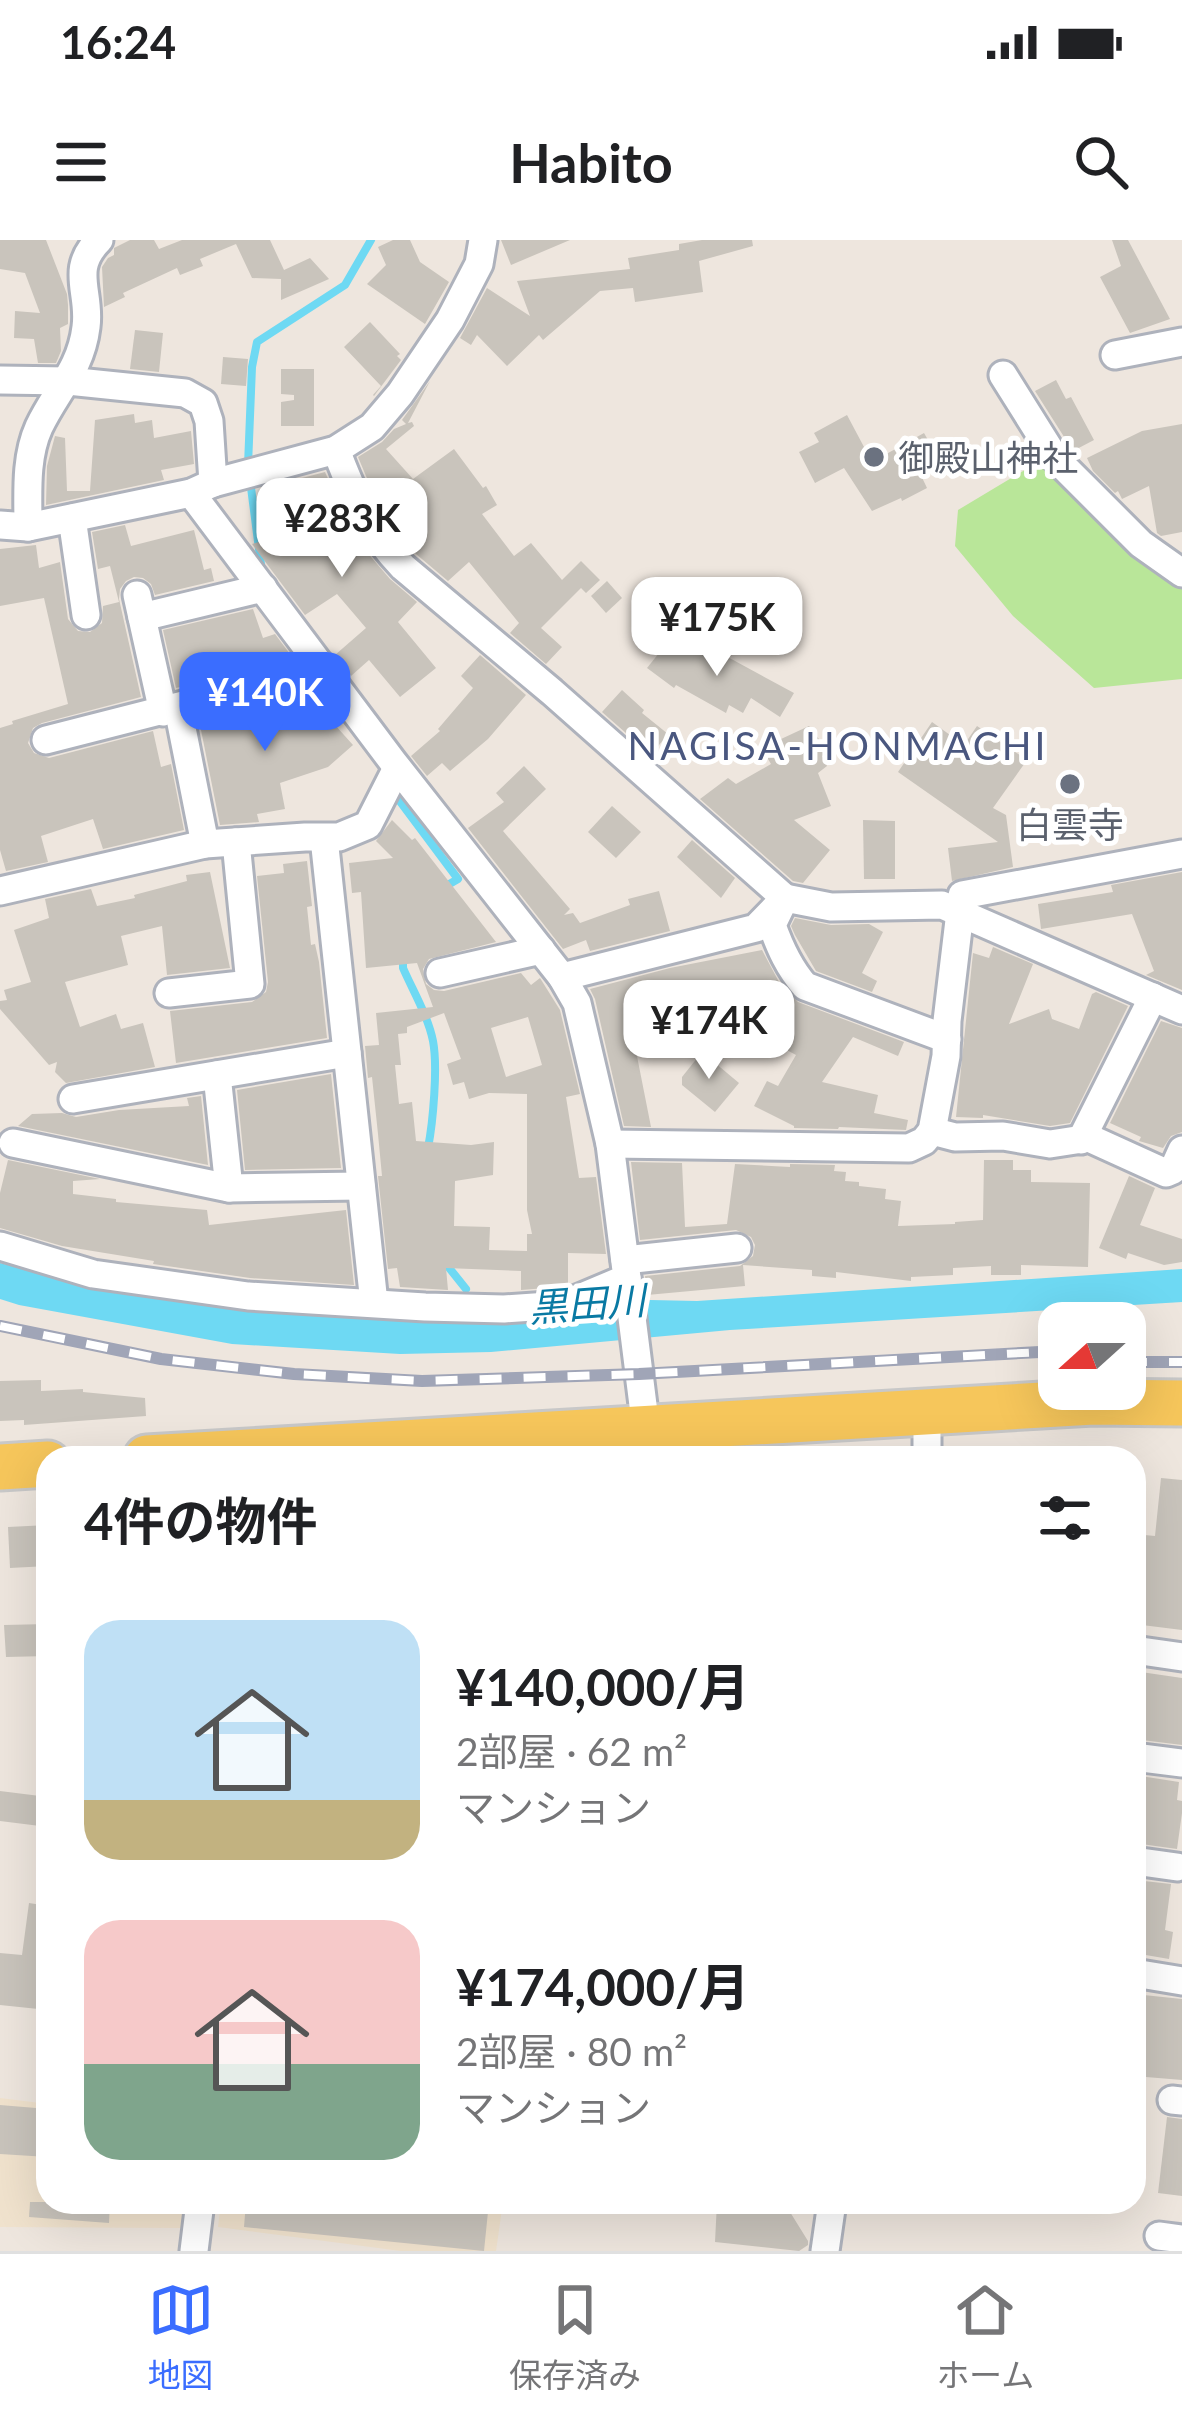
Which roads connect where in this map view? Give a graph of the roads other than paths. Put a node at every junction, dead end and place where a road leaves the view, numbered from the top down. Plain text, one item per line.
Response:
1 (483, 240) edge
2 (89, 244) edge
3 (1182, 342) edge
4 (1115, 356) dead end
5 (1003, 375) dead end
6 (0, 380) edge
7 (68, 381) junction
8 (336, 449) junction
9 (202, 488) junction
10 (72, 518) junction
11 (14, 526) edge
12 (1182, 573) edge
13 (263, 588) junction
14 (86, 615) dead end
15 (324, 669) junction
16 (171, 710) junction
17 (46, 740) dead end
18 (397, 767) junction
19 (324, 838) junction
20 (236, 842) junction
21 (206, 844) junction
22 (1182, 854) edge
23 (0, 891) edge
24 (785, 898) junction
25 (959, 915) junction
26 (541, 950) junction
27 (440, 973) dead end
28 (562, 976) junction
29 (169, 993) dead end
30 (1153, 997) junction
31 (1182, 1010) edge
32 (947, 1039) junction
33 (347, 1053) junction
34 (218, 1075) junction
35 (73, 1100) dead end
36 (932, 1131) junction
37 (1081, 1140) junction
38 (13, 1143) dead end
39 (610, 1144) junction
40 (1182, 1150) edge
41 (361, 1186) junction
42 (229, 1188) junction
43 (0, 1246) edge
44 (737, 1248) dead end
45 (627, 1280) junction
46 (374, 1303) junction
47 (1182, 1403) edge
48 (927, 1411) junction
49 (622, 1440) edge
50 (482, 1446) edge
51 (927, 1446) edge
52 (36, 1465) edge
53 (0, 1467) edge
54 (1146, 1652) edge
55 (1182, 1657) edge
56 (1146, 1758) edge
57 (1182, 1763) edge
58 (1146, 1863) edge
59 (1178, 1867) dead end
60 (1146, 1975) edge
61 (1182, 1981) edge
62 (199, 2214) edge
63 (830, 2214) edge
64 (194, 2251) edge
65 (825, 2251) edge

1 - 8 street
2 - 7 street
3 - 4 street
5 - 12 street
6 - 7 street
7 - 9 street
7 - 11 street
8 - 9 street
8 - 24 street
9 - 10 street
9 - 13 street
10 - 11 street
10 - 14 street
13 - 15 street
13 - 16 street
15 - 16 street
15 - 18 street
16 - 17 street
16 - 21 street
18 - 19 street
18 - 26 street
19 - 20 street
19 - 33 street
20 - 21 street
20 - 29 street
21 - 23 street
22 - 25 street
24 - 25 street
24 - 28 street
24 - 32 street
25 - 30 street
25 - 32 street
26 - 27 street
26 - 28 street
28 - 39 street
30 - 31 street
30 - 37 street
32 - 36 street
33 - 34 street
33 - 41 street
34 - 35 street
34 - 42 street
36 - 37 street
36 - 39 street
37 - 40 street
38 - 42 street
39 - 45 street
41 - 42 street
41 - 46 street
43 - 46 street
44 - 45 street
45 - 46 street
45 - 49 street
47 - 48 main road
48 - 49 main road
48 - 51 street
49 - 50 main road
52 - 53 main road
54 - 55 street
56 - 57 street
58 - 59 street
60 - 61 street
62 - 64 street
63 - 65 street

